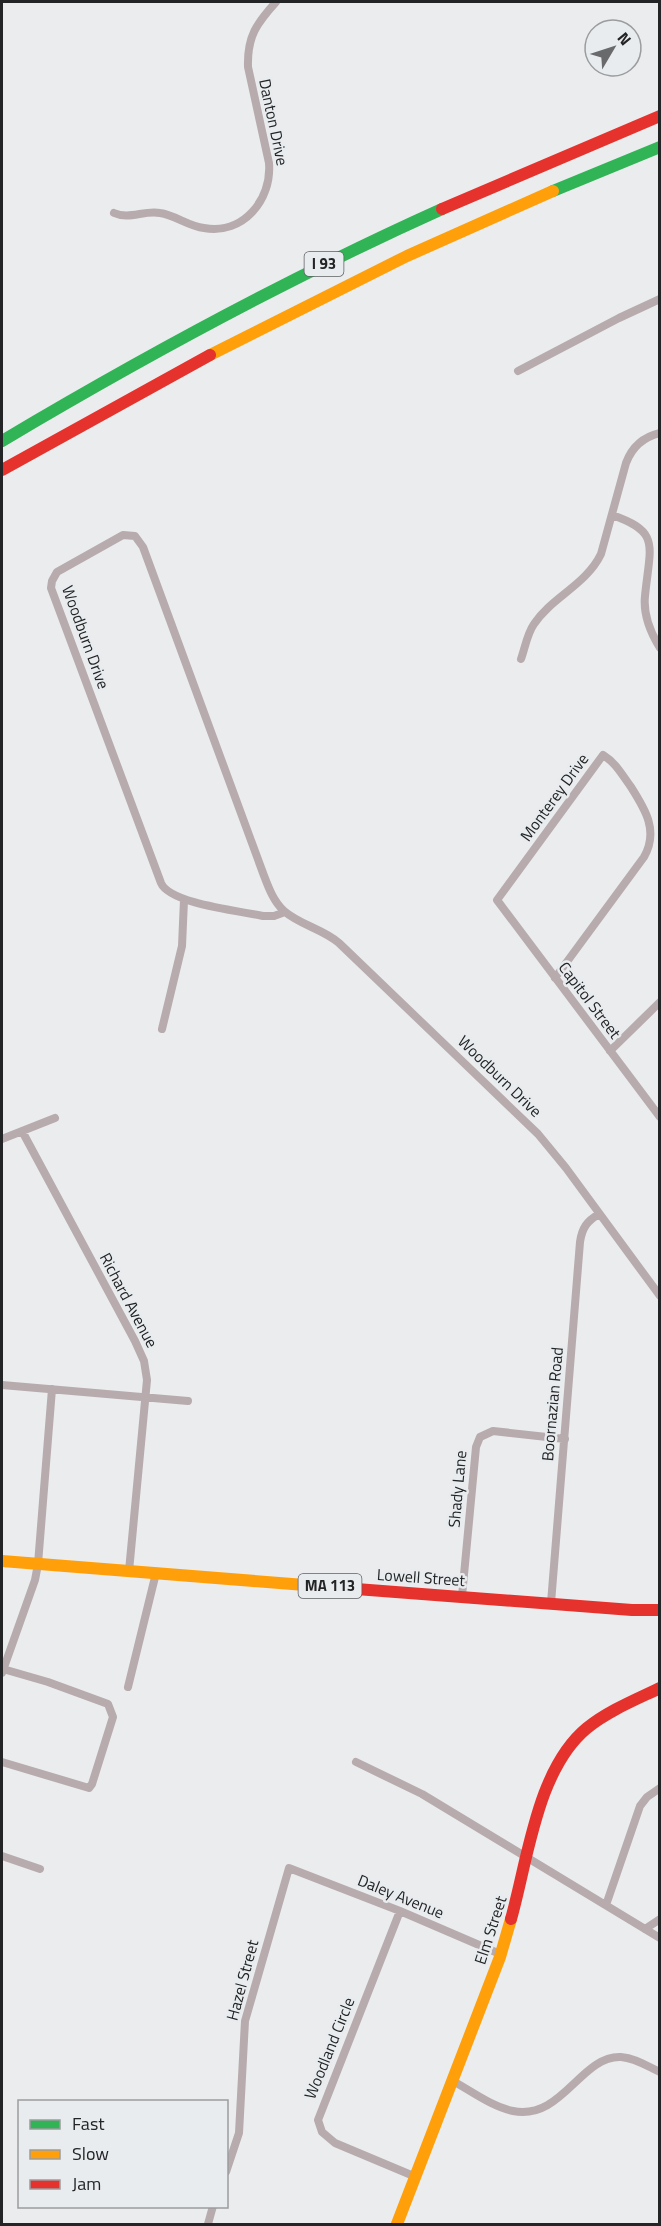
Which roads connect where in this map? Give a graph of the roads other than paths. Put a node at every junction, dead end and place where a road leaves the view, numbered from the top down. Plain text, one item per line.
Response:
1 (276, 2) edge
2 (660, 116) edge
3 (660, 147) edge
4 (114, 213) dead end
5 (660, 299) edge
6 (518, 371) dead end
7 (660, 433) edge
8 (2, 441) edge
9 (2, 470) edge
10 (612, 514) junction
11 (660, 648) edge
12 (521, 659) dead end
13 (184, 900) junction
14 (497, 900) joint
15 (285, 912) junction
16 (555, 978) junction
17 (660, 1002) edge
18 (162, 1029) dead end
19 (610, 1052) junction
20 (660, 1117) edge
21 (55, 1118) dead end
22 (22, 1131) junction
23 (2, 1139) edge
24 (599, 1214) junction
25 (660, 1296) edge
26 (2, 1384) edge
27 (52, 1389) junction
28 (145, 1397) junction
29 (188, 1401) dead end
30 (565, 1439) junction
31 (2, 1561) edge
32 (38, 1564) junction
33 (129, 1571) junction
34 (156, 1573) junction
35 (462, 1596) junction
36 (551, 1603) junction
37 (660, 1610) edge
38 (2, 1671) edge
39 (128, 1687) dead end
40 (660, 1688) edge
41 (2, 1762) edge
42 (356, 1762) dead end
43 (660, 1788) edge
44 (2, 1856) edge
45 (528, 1857) junction
46 (40, 1869) dead end
47 (289, 1869) joint
48 (606, 1905) junction
49 (400, 1911) junction
50 (660, 1919) edge
51 (645, 1929) junction
52 (660, 1938) edge
53 (500, 1954) junction
54 (660, 2072) edge
55 (451, 2080) junction
56 (228, 2166) edge
57 (416, 2177) junction
58 (212, 2208) edge
59 (208, 2224) edge
60 (397, 2224) edge

1 - 4 street, Danton Drive
2 - 8 main road, I 93
3 - 9 main road, I 93
5 - 6 street
7 - 10 street
10 - 11 street
10 - 12 street
13 - 15 street, Woodburn Drive
13 - 15 street, Woodburn Drive
13 - 18 street
14 - 16 street, Capitol Street
14 - 16 street, Monterey Drive
15 - 24 street, Woodburn Drive
16 - 19 street, Capitol Street
17 - 19 street
19 - 20 street, Capitol Street
21 - 22 street
22 - 23 street
22 - 28 street, Richard Avenue
24 - 25 street, Woodburn Drive
24 - 30 street, Boornazian Road
26 - 27 street
27 - 28 street
27 - 32 street
28 - 29 street
28 - 33 street, Richard Avenue
30 - 35 street, Shady Lane
30 - 36 street, Boornazian Road
31 - 32 main road, Lowell Street / MA 113
32 - 33 main road, Lowell Street / MA 113
32 - 38 street
33 - 34 main road, Lowell Street / MA 113
34 - 35 main road, Lowell Street / MA 113
34 - 39 street
35 - 36 main road, Lowell Street / MA 113
36 - 37 main road, Lowell Street / MA 113
38 - 41 street
40 - 45 main road, Elm Street
42 - 45 street
43 - 48 street
44 - 46 street
45 - 48 street
45 - 53 main road, Elm Street
47 - 49 street, Daley Avenue
47 - 56 street, Hazel Street
48 - 51 street
49 - 53 street, Daley Avenue
49 - 57 street, Woodland Circle
50 - 51 street
51 - 52 street
53 - 55 main road, Elm Street
54 - 55 street
55 - 57 main road, Elm Street
57 - 60 main road, Elm Street
58 - 59 street

